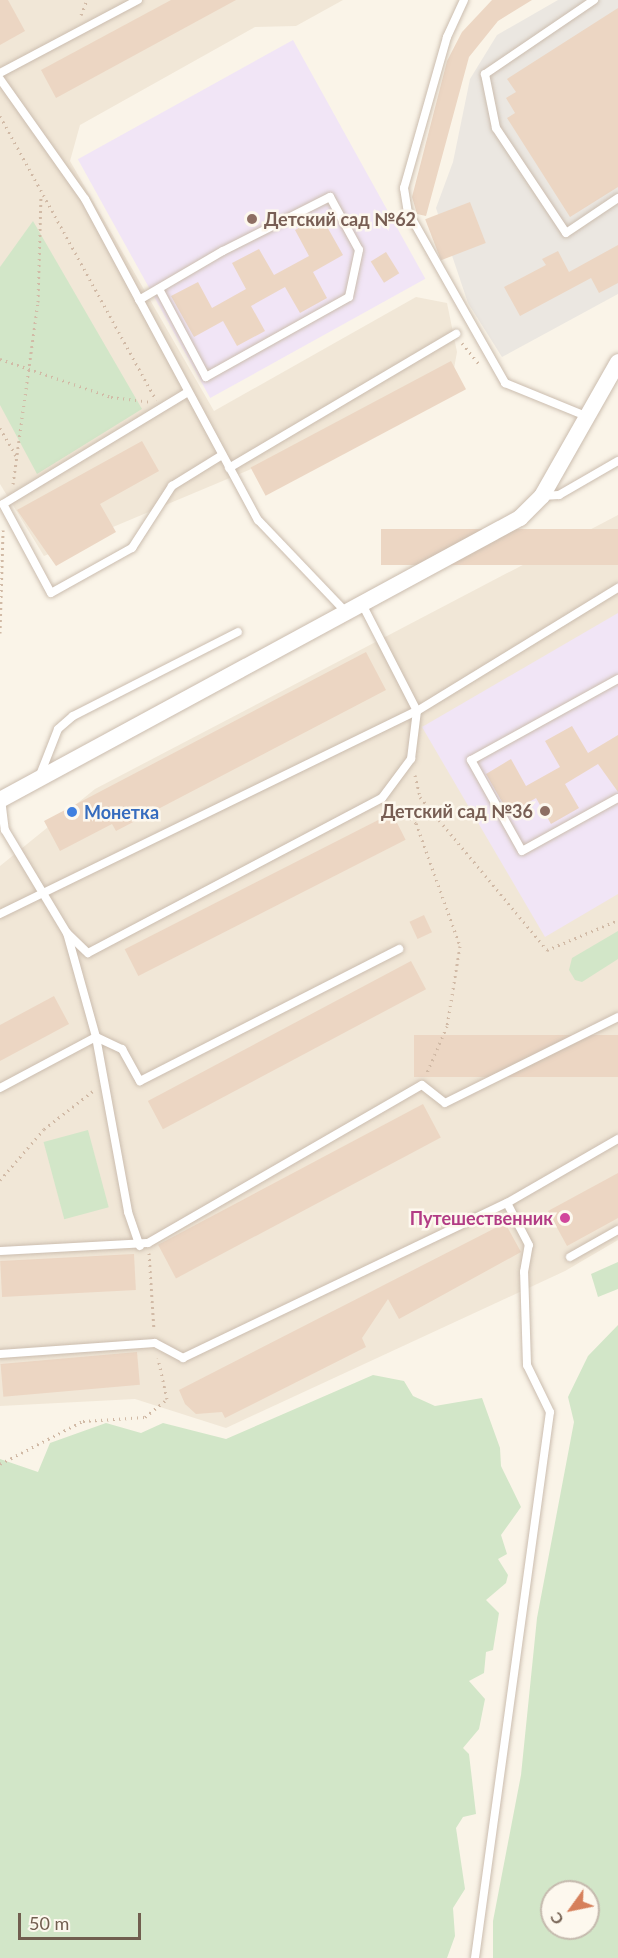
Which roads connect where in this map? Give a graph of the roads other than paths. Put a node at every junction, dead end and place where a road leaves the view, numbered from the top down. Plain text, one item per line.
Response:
1 (138, 0) edge
2 (464, 0) edge
3 (594, 0) edge
4 (0, 73) edge
5 (0, 79) edge
6 (618, 198) edge
7 (159, 289) junction
8 (139, 300) junction
9 (456, 334) dead end
10 (618, 362) edge
11 (188, 392) junction
12 (586, 416) junction
13 (222, 454) junction
14 (618, 461) edge
15 (229, 468) junction
16 (542, 496) junction
17 (618, 588) edge
18 (362, 603) junction
19 (346, 612) junction
20 (238, 632) dead end
21 (618, 679) edge
22 (417, 711) junction
23 (39, 779) junction
24 (618, 798) edge
25 (1, 800) edge
26 (2, 831) edge
27 (40, 891) junction
28 (0, 914) edge
29 (67, 933) junction
30 (399, 949) dead end
31 (618, 1017) edge
32 (96, 1037) junction
33 (0, 1088) edge
34 (618, 1139) edge
35 (507, 1203) junction
36 (618, 1230) edge
37 (144, 1245) junction
38 (0, 1251) edge
39 (570, 1257) dead end
40 (0, 1354) edge
41 (475, 1958) edge

1 - 4 lane
2 - 12 lane
3 - 6 lane
5 - 8 lane
7 - 7 lane
7 - 8 lane
8 - 11 lane
9 - 15 lane
10 - 12 street
11 - 13 lane
11 - 13 lane
12 - 16 street
13 - 15 lane
14 - 16 lane
15 - 19 lane
16 - 18 street
17 - 22 lane
18 - 19 street
18 - 22 lane
19 - 23 street
20 - 23 lane
21 - 24 lane
22 - 27 lane
22 - 29 lane
23 - 25 street
25 - 26 lane
26 - 27 lane
27 - 28 lane
27 - 29 lane
29 - 32 lane
30 - 32 lane
31 - 37 lane
32 - 33 lane
32 - 37 lane
34 - 35 lane
35 - 40 lane
35 - 41 lane
36 - 39 lane
37 - 38 lane

